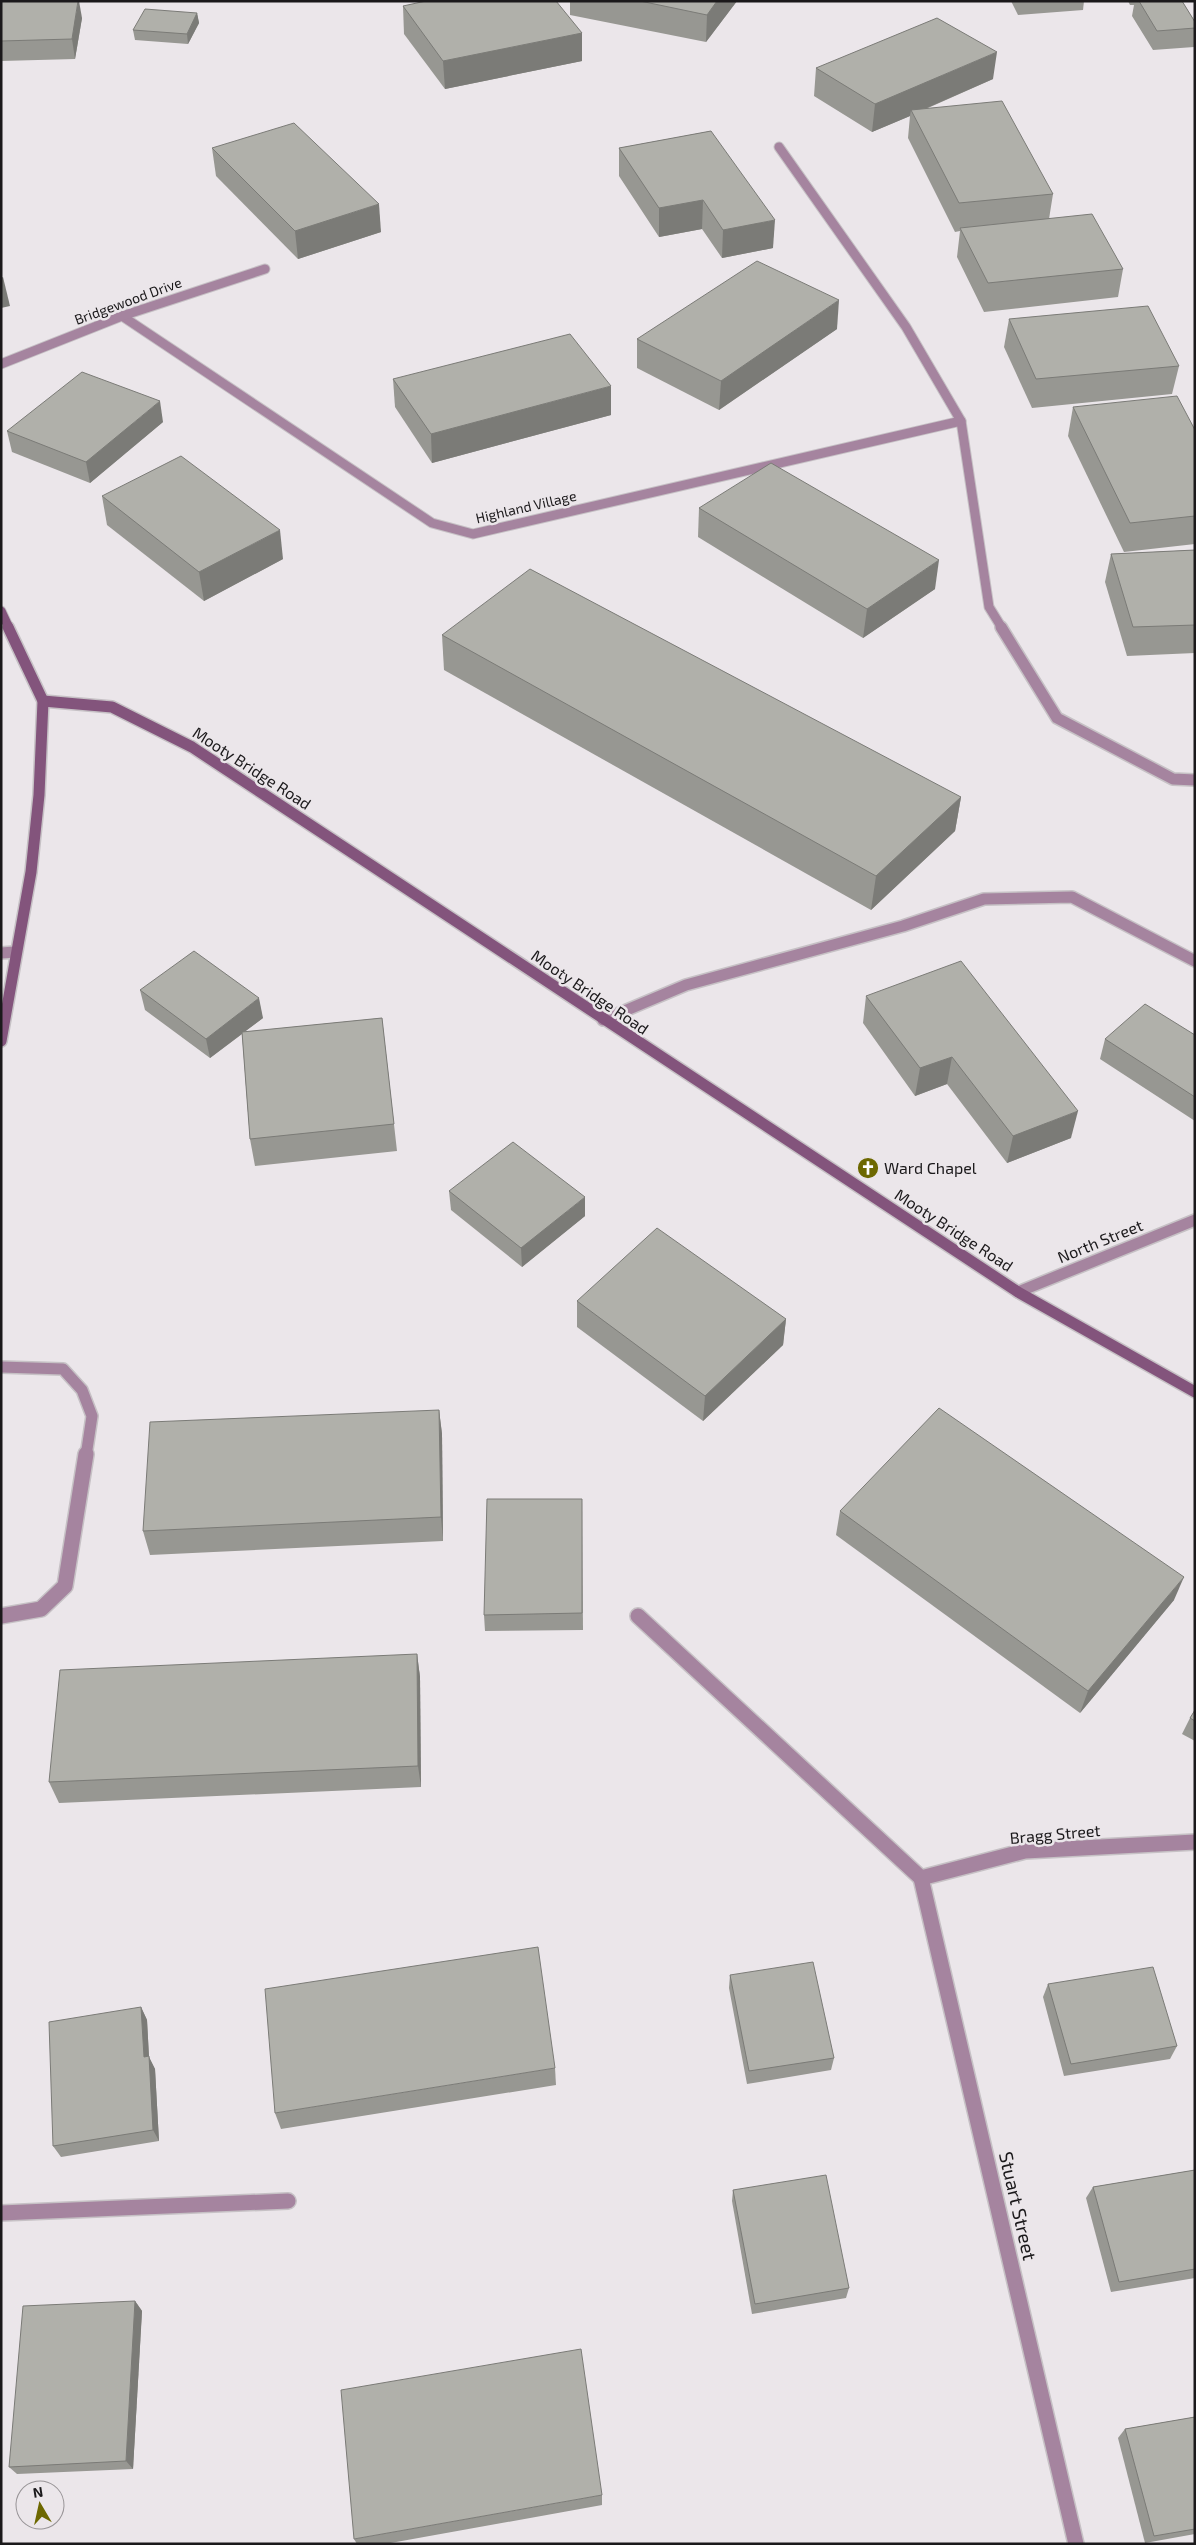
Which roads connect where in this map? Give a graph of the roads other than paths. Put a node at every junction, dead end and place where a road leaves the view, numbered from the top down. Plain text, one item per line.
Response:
1 (779, 147) dead end
2 (265, 269) dead end
3 (122, 316) junction
4 (1, 364) edge
5 (961, 420) junction
6 (1, 611) edge
7 (42, 702) junction
8 (1195, 780) edge
9 (15, 952) junction
10 (1, 954) edge
11 (1195, 961) edge
12 (603, 1020) junction
13 (1, 1041) edge
14 (1195, 1220) edge
15 (1018, 1292) junction
16 (1, 1368) edge
17 (1195, 1392) edge
18 (1, 1616) edge
19 (638, 1616) dead end
20 (1195, 1842) edge
21 (921, 1878) junction
22 (288, 2201) dead end
23 (1, 2213) edge
24 (1076, 2544) edge

1 - 5 street
2 - 3 street, Bridgewood Drive
3 - 4 street, Bridgewood Drive
3 - 5 street, Highland Village
5 - 8 street
6 - 7 street
7 - 9 street
7 - 12 street, Mooty Bridge Road
9 - 10 street
9 - 13 street
11 - 12 street
12 - 15 street, Mooty Bridge Road
14 - 15 street, North Street
15 - 17 street, Mooty Bridge Road
16 - 18 street
19 - 21 street
20 - 21 street, Bragg Street
21 - 24 street, Stuart Street
22 - 23 street

